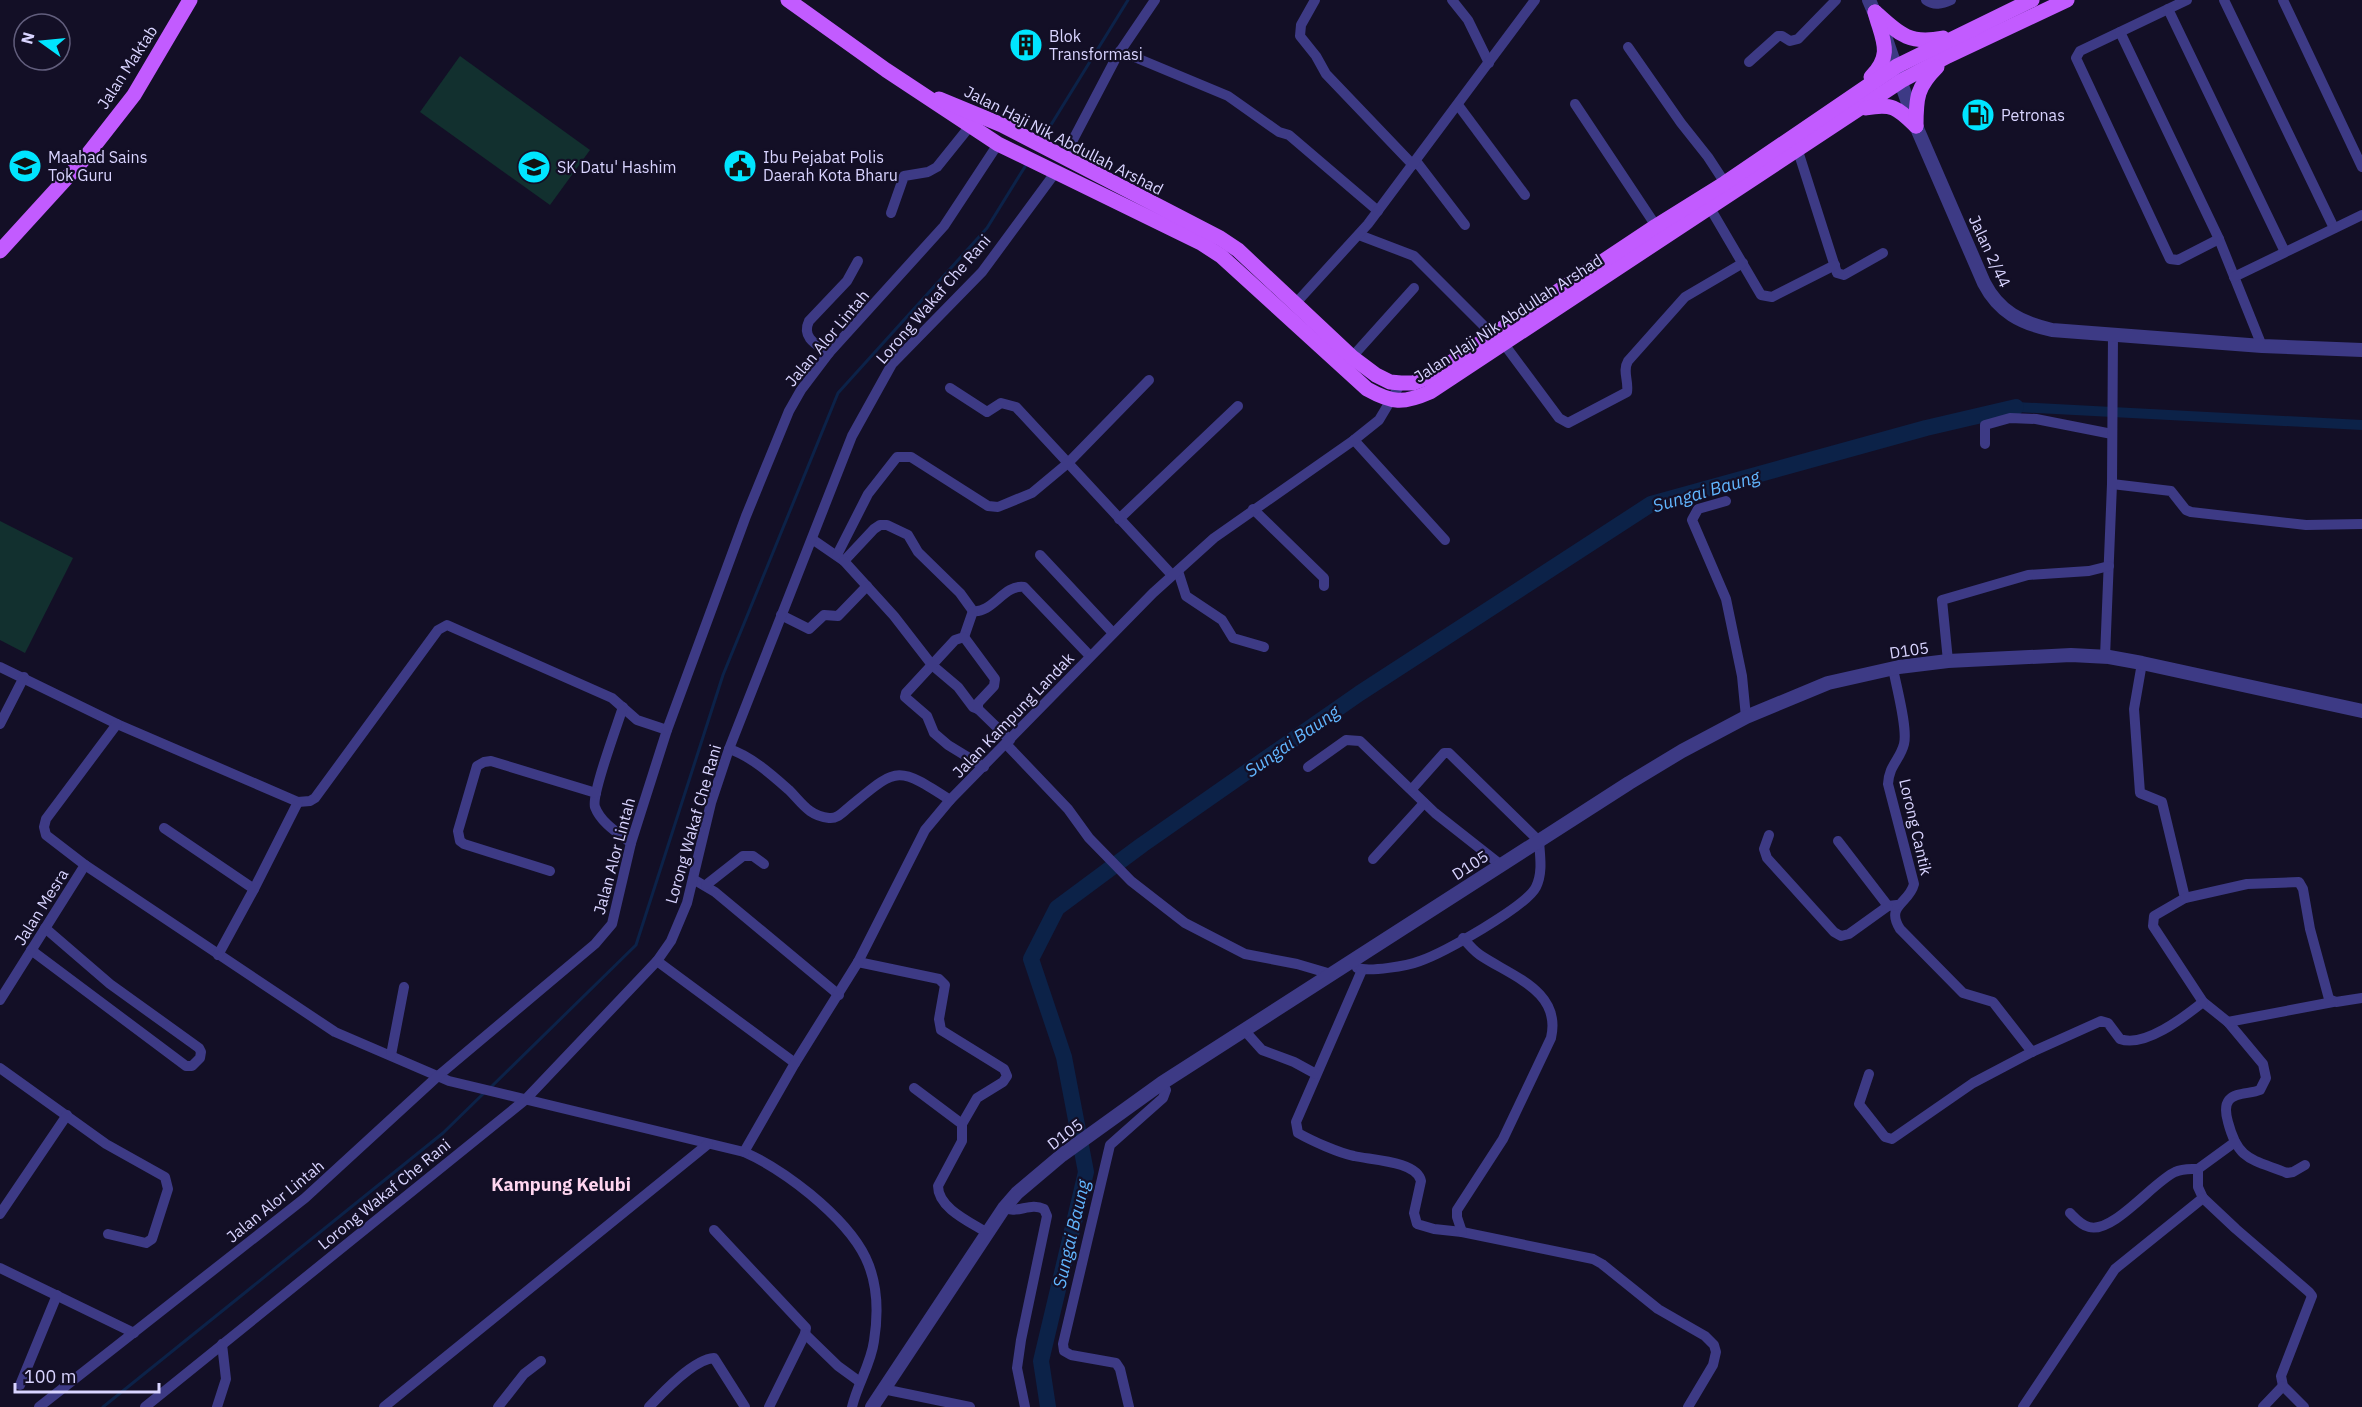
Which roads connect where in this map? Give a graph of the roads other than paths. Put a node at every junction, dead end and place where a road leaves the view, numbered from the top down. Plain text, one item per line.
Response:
1 (190, 0) edge
2 (788, 0) edge
3 (1155, 0) edge
4 (1314, 0) edge
5 (1452, 0) edge
6 (1535, 0) edge
7 (1836, 0) edge
8 (1926, 0) edge
9 (1951, 0) edge
10 (2032, 0) edge
11 (2067, 0) edge
12 (2187, 0) edge
13 (2224, 0) edge
14 (2283, 0) edge
15 (1872, 6) edge
16 (2168, 9) junction
17 (2120, 32) junction
18 (1959, 35) junction
19 (1628, 47) dead end
20 (1120, 51) junction
21 (1948, 56) junction
22 (1749, 62) dead end
23 (1489, 63) junction
24 (1899, 74) junction
25 (919, 91) junction
26 (1575, 104) dead end
27 (1855, 104) junction
28 (1458, 105) junction
29 (970, 126) junction
30 (1916, 126) junction
31 (1001, 146) junction
32 (1798, 151) junction
33 (1064, 157) junction
34 (1414, 163) junction
35 (2362, 167) edge
36 (1054, 173) junction
37 (1725, 183) junction
38 (1525, 195) dead end
39 (1710, 208) junction
40 (1378, 211) junction
41 (891, 213) dead end
42 (2362, 215) edge
43 (1465, 225) dead end
44 (1656, 226) junction
45 (2334, 228) junction
46 (17, 231) junction
47 (1359, 235) junction
48 (2219, 239) junction
49 (0, 246) edge
50 (0, 251) edge
51 (2285, 252) junction
52 (1883, 253) dead end
53 (858, 261) dead end
54 (1743, 264) junction
55 (1835, 265) junction
56 (2234, 276) junction
57 (1414, 288) dead end
58 (1296, 303) junction
59 (2113, 333) junction
60 (1499, 339) junction
61 (2262, 346) junction
62 (2362, 350) edge
63 (830, 353) junction
64 (1352, 357) junction
65 (1149, 380) dead end
66 (1401, 383) junction
67 (950, 388) dead end
68 (1392, 401) junction
69 (1238, 406) dead end
70 (2112, 434) junction
71 (1354, 440) junction
72 (1985, 444) dead end
73 (1068, 463) junction
74 (2112, 484) junction
75 (1726, 501) dead end
76 (1253, 509) junction
77 (1119, 519) junction
78 (2362, 524) edge
79 (812, 539) junction
80 (1445, 540) dead end
81 (1040, 555) dead end
82 (841, 558) junction
83 (2109, 566) junction
84 (1175, 573) junction
85 (867, 586) junction
86 (1324, 586) dead end
87 (973, 611) junction
88 (781, 615) junction
89 (1113, 633) junction
90 (964, 637) junction
91 (1264, 647) dead end
92 (1090, 656) junction
93 (2105, 657) junction
94 (1948, 661) junction
95 (2142, 663) junction
96 (932, 664) junction
97 (0, 667) edge
98 (1893, 668) junction
99 (24, 677) junction
100 (623, 707) junction
101 (978, 709) junction
102 (2362, 711) edge
103 (1746, 717) junction
104 (0, 724) edge
105 (117, 724) junction
106 (667, 730) junction
107 (1008, 742) junction
108 (729, 749) junction
109 (984, 767) junction
110 (1308, 767) dead end
111 (1412, 789) junction
112 (596, 793) junction
113 (950, 800) junction
114 (298, 802) junction
115 (1424, 803) junction
116 (164, 828) dead end
117 (1769, 835) dead end
118 (1539, 841) junction
119 (1838, 841) dead end
120 (631, 843) junction
121 (1374, 859) dead end
122 (764, 864) dead end
123 (85, 865) junction
124 (1501, 865) junction
125 (550, 871) dead end
126 (693, 879) junction
127 (706, 885) junction
128 (254, 889) junction
129 (2185, 898) junction
130 (1893, 906) junction
131 (45, 928) junction
132 (1463, 938) junction
133 (31, 950) junction
134 (218, 954) junction
135 (657, 961) junction
136 (858, 962) junction
137 (1345, 964) junction
138 (94, 969) junction
139 (1362, 970) junction
140 (1331, 974) junction
141 (77, 983) junction
142 (404, 987) dead end
143 (839, 995) junction
144 (0, 1000) edge
145 (2362, 1000) edge
146 (2203, 1002) junction
147 (2333, 1002) junction
148 (2228, 1022) junction
149 (1245, 1031) junction
150 (2032, 1052) junction
151 (391, 1055) junction
152 (795, 1063) junction
153 (0, 1068) edge
154 (1316, 1074) junction
155 (1869, 1074) dead end
156 (444, 1079) junction
157 (1162, 1083) junction
158 (914, 1088) dead end
159 (525, 1100) junction
160 (67, 1115) junction
161 (962, 1124) junction
162 (2235, 1142) junction
163 (708, 1144) junction
164 (744, 1152) junction
165 (2305, 1165) dead end
166 (2198, 1169) junction
167 (2203, 1198) junction
168 (1004, 1208) junction
169 (2070, 1213) dead end
170 (0, 1214) edge
171 (714, 1230) dead end
172 (986, 1232) junction
173 (1462, 1232) junction
174 (108, 1234) dead end
175 (0, 1268) edge
176 (57, 1295) junction
177 (134, 1333) junction
178 (805, 1334) junction
179 (222, 1344) junction
180 (541, 1361) dead end
181 (860, 1382) junction
182 (20, 1384) dead end
183 (2283, 1386) junction
184 (884, 1389) junction
185 (39, 1407) edge
186 (145, 1407) edge
187 (217, 1407) edge
188 (384, 1407) edge
189 (498, 1407) edge
190 (649, 1407) edge
191 (745, 1407) edge
192 (769, 1407) edge
193 (852, 1407) edge
194 (872, 1407) edge
195 (970, 1407) edge
196 (1024, 1407) edge
197 (1129, 1407) edge
198 (1688, 1407) edge
199 (2023, 1407) edge
200 (2263, 1407) edge
201 (2304, 1407) edge

1 - 46 main road, Jalan Maktab
2 - 25 main road, Jalan Haji Nik Abdullah Arshad
3 - 20 street
4 - 34 street
5 - 23 street
6 - 23 street
7 - 22 street
8 - 9 street
10 - 18 main road, Jalan Haji Nik Abdullah Arshad
11 - 21 main road, Jalan Haji Nik Abdullah Arshad
12 - 16 street
13 - 45 street
14 - 35 street
15 - 18 main road
15 - 24 street, Jalan 2/44
15 - 27 main road
16 - 17 street
16 - 51 street
17 - 48 street
17 - 48 street
18 - 24 main road, Jalan Haji Nik Abdullah Arshad
19 - 37 street
20 - 33 street
20 - 40 street
21 - 24 main road, Jalan Haji Nik Abdullah Arshad
21 - 30 main road
23 - 28 street
24 - 27 main road, Jalan Haji Nik Abdullah Arshad
24 - 30 street, Jalan 2/44
25 - 29 main road, Jalan Haji Nik Abdullah Arshad
25 - 33 main road, Jalan Haji Nik Abdullah Arshad
26 - 44 street
27 - 30 main road
27 - 32 main road, Jalan Haji Nik Abdullah Arshad
27 - 37 main road, Jalan Haji Nik Abdullah Arshad
28 - 34 street
28 - 38 street
29 - 31 main road, Jalan Haji Nik Abdullah Arshad
29 - 41 street
30 - 59 street, Jalan 2/44
31 - 36 main road, Jalan Haji Nik Abdullah Arshad
31 - 63 street, Jalan Alor Lintah
32 - 39 main road, Jalan Haji Nik Abdullah Arshad
32 - 55 street
33 - 58 main road, Jalan Haji Nik Abdullah Arshad
34 - 40 street
34 - 43 street
36 - 68 main road, Jalan Haji Nik Abdullah Arshad
36 - 79 street, Lorong Wakaf Che Rani
37 - 44 main road, Jalan Haji Nik Abdullah Arshad
39 - 54 street
39 - 60 main road, Jalan Haji Nik Abdullah Arshad
40 - 47 street
42 - 45 street
44 - 60 main road, Jalan Haji Nik Abdullah Arshad
45 - 51 street
46 - 49 main road, Jalan Maktab
46 - 50 main road, Jalan Maktab
47 - 58 street
47 - 60 street
48 - 56 street
51 - 56 street
52 - 55 street
53 - 63 street
54 - 55 street
54 - 60 street
56 - 61 street
57 - 64 street
58 - 64 main road, Jalan Haji Nik Abdullah Arshad
59 - 61 street, Jalan 2/44
59 - 70 street
60 - 66 main road, Jalan Haji Nik Abdullah Arshad
60 - 68 main road, Jalan Haji Nik Abdullah Arshad
61 - 62 street, Jalan 2/44
63 - 106 street, Jalan Alor Lintah
64 - 66 main road, Jalan Haji Nik Abdullah Arshad
65 - 73 street
66 - 68 street, Jalan Kampung Landak
67 - 73 street
68 - 71 street, Jalan Kampung Landak
69 - 77 street
70 - 72 street
70 - 74 street
71 - 76 street, Jalan Kampung Landak
71 - 80 street
73 - 77 street
73 - 82 street
74 - 78 street
74 - 83 street
75 - 103 street
76 - 84 street, Jalan Kampung Landak
76 - 86 street
77 - 84 street
79 - 82 street
79 - 88 street, Lorong Wakaf Che Rani
81 - 89 street
82 - 85 street
82 - 87 street
83 - 93 street
83 - 94 street
84 - 89 street, Jalan Kampung Landak
84 - 91 street
85 - 88 street
85 - 96 street
87 - 90 street
87 - 92 street
88 - 108 street, Lorong Wakaf Che Rani
89 - 92 street, Jalan Kampung Landak
90 - 96 street
90 - 101 street
92 - 107 street, Jalan Kampung Landak
93 - 94 street, D105
93 - 95 street, D105
94 - 98 street, D105
95 - 102 street, D105
95 - 129 street
96 - 101 street
96 - 109 street
97 - 99 street
98 - 103 street, D105
98 - 130 street, Lorong Cantik
99 - 104 street
99 - 105 street
100 - 106 street
100 - 112 street
100 - 114 street
101 - 107 street
103 - 118 street, D105
105 - 114 street
105 - 123 street, Jalan Mesra
106 - 120 street, Jalan Alor Lintah
107 - 109 street, Jalan Kampung Landak
107 - 140 street
108 - 113 street
108 - 126 street, Lorong Wakaf Che Rani
109 - 113 street, Jalan Kampung Landak
110 - 111 street
111 - 115 street
111 - 118 street
112 - 120 street
112 - 125 street
113 - 136 street, Jalan Kampung Landak
114 - 128 street
115 - 121 street
115 - 124 street
116 - 128 street
117 - 130 street
118 - 124 street, D105
118 - 132 street
119 - 130 street
120 - 156 street, Jalan Alor Lintah
122 - 127 street
123 - 131 street, Jalan Mesra
123 - 134 street
124 - 137 street, D105
126 - 127 street
126 - 135 street, Lorong Wakaf Che Rani
127 - 143 street
128 - 134 street
129 - 146 street
129 - 147 street
130 - 150 street
131 - 133 street, Jalan Mesra
131 - 138 street
132 - 139 street
132 - 173 street
133 - 141 street
133 - 144 street, Jalan Mesra
134 - 151 street
135 - 152 street
135 - 159 street, Lorong Wakaf Che Rani
136 - 143 street, Jalan Kampung Landak
136 - 161 street
137 - 139 street
137 - 140 street, D105
138 - 141 street
138 - 141 street
139 - 154 street
140 - 149 street, D105
142 - 151 street
143 - 152 street, Jalan Kampung Landak
145 - 147 street
146 - 148 street
146 - 150 street
147 - 148 street
148 - 162 street
149 - 154 street
149 - 157 street, D105
150 - 155 street
151 - 156 street
152 - 164 street, Jalan Kampung Landak
153 - 160 street
154 - 173 street
156 - 159 street
156 - 177 street, Jalan Alor Lintah
157 - 168 street, D105
157 - 197 street
158 - 161 street
159 - 163 street
159 - 179 street, Lorong Wakaf Che Rani
160 - 170 street
160 - 174 street
161 - 172 street
162 - 165 street
162 - 166 street
163 - 164 street
163 - 188 street
164 - 181 street
166 - 167 street
166 - 169 street
167 - 183 street
167 - 199 street
168 - 172 street, D105
168 - 196 street
171 - 178 street
172 - 184 street, D105
173 - 198 street
175 - 176 street
176 - 177 street
176 - 182 street
177 - 185 street, Jalan Alor Lintah
178 - 181 street
178 - 192 street
179 - 186 street, Lorong Wakaf Che Rani
179 - 187 street
180 - 189 street
181 - 193 street
183 - 200 street
183 - 201 street
184 - 194 street, D105
184 - 195 street
190 - 191 street

